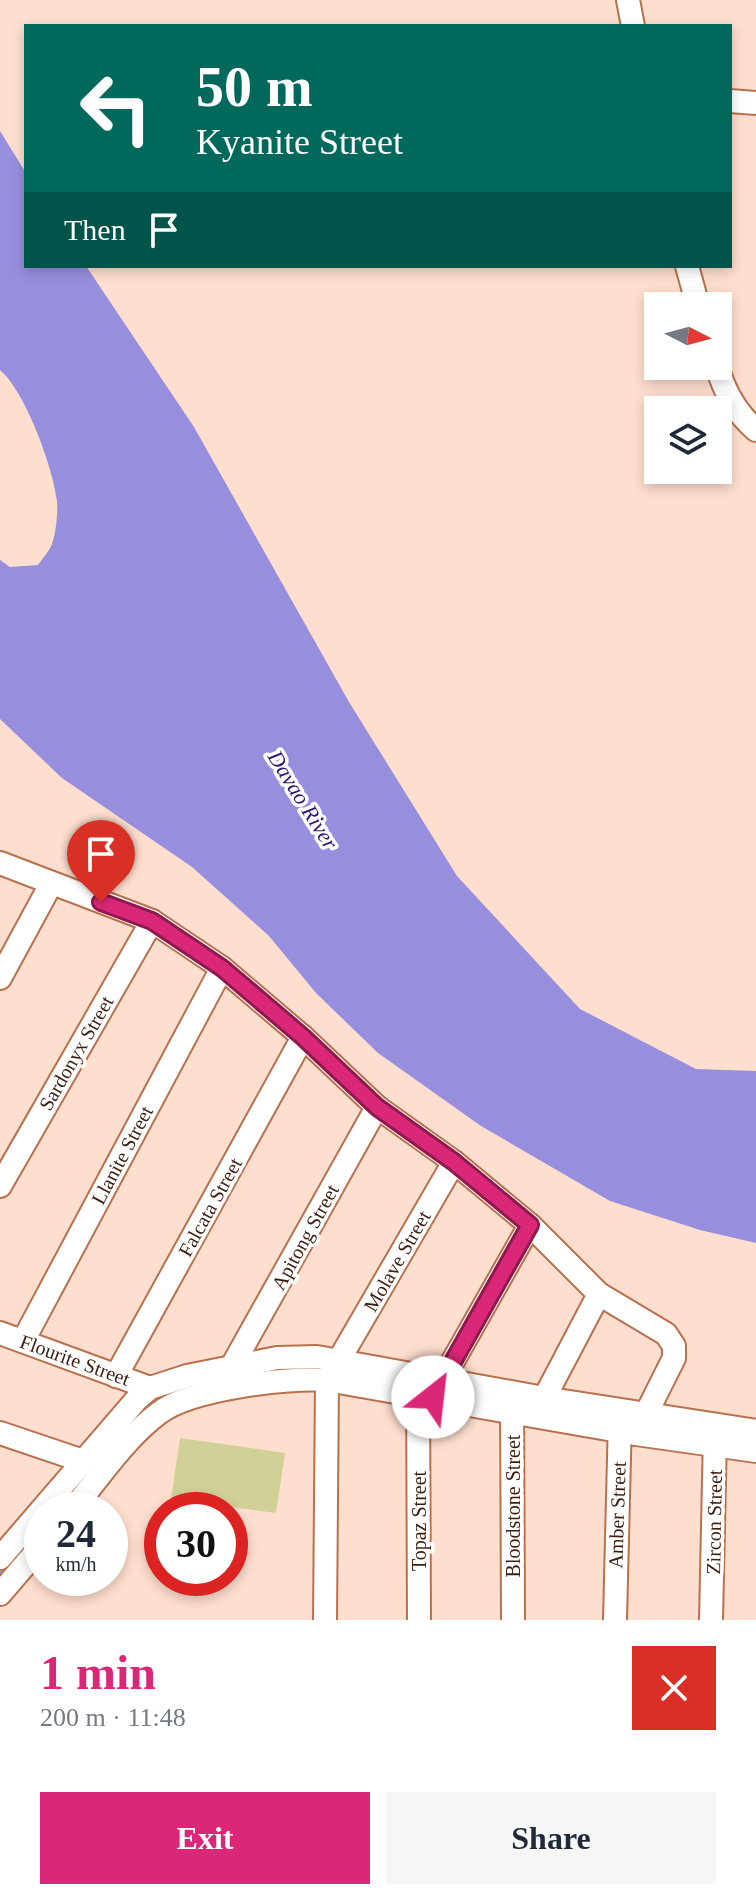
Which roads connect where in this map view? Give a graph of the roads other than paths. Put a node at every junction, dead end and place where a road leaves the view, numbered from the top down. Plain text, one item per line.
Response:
1 (628, 0) edge
2 (633, 24) edge
3 (732, 101) edge
4 (756, 103) edge
5 (688, 268) edge
6 (694, 292) edge
7 (721, 380) edge
8 (756, 430) edge
9 (0, 863) edge
10 (51, 884) junction
11 (152, 921) junction
12 (222, 968) junction
13 (0, 978) edge
14 (303, 1037) junction
15 (377, 1107) junction
16 (454, 1162) junction
17 (0, 1186) edge
18 (530, 1225) junction
19 (599, 1294) junction
20 (0, 1333) edge
21 (23, 1341) junction
22 (339, 1360) junction
23 (232, 1366) junction
24 (116, 1376) junction
25 (327, 1380) junction
26 (428, 1386) junction
27 (150, 1388) junction
28 (526, 1404) junction
29 (631, 1423) junction
30 (756, 1431) edge
31 (0, 1433) edge
32 (716, 1435) junction
33 (756, 1451) edge
34 (83, 1461) junction
35 (88, 1492) edge
36 (4, 1547) edge
37 (24, 1566) edge
38 (0, 1594) edge
39 (325, 1620) edge
40 (419, 1620) edge
41 (513, 1620) edge
42 (615, 1620) edge
43 (711, 1620) edge

1 - 2 street
3 - 4 street
5 - 6 street
7 - 8 street
9 - 10 street
10 - 11 street
10 - 13 street
11 - 12 street
11 - 17 street, Sardonyx Street
12 - 14 street
12 - 21 street, Llanite Street
14 - 15 street
14 - 24 street, Falcata Street
15 - 16 street
15 - 23 street, Apitong Street
16 - 18 street
16 - 22 street, Molave Street
18 - 19 street
18 - 26 street
19 - 28 street
19 - 29 street
20 - 21 street, Flourite Street
21 - 24 street, Flourite Street
22 - 23 street
22 - 26 street
23 - 27 street
24 - 27 street, Flourite Street
25 - 26 street
25 - 35 street
25 - 39 street
26 - 28 street
26 - 40 street, Topaz Street
27 - 34 street
28 - 29 street
28 - 41 street, Bloodstone Street
29 - 32 street
29 - 42 street, Amber Street
30 - 32 street
31 - 34 street
32 - 33 street
32 - 43 street, Zircon Street
34 - 36 street
37 - 38 street

